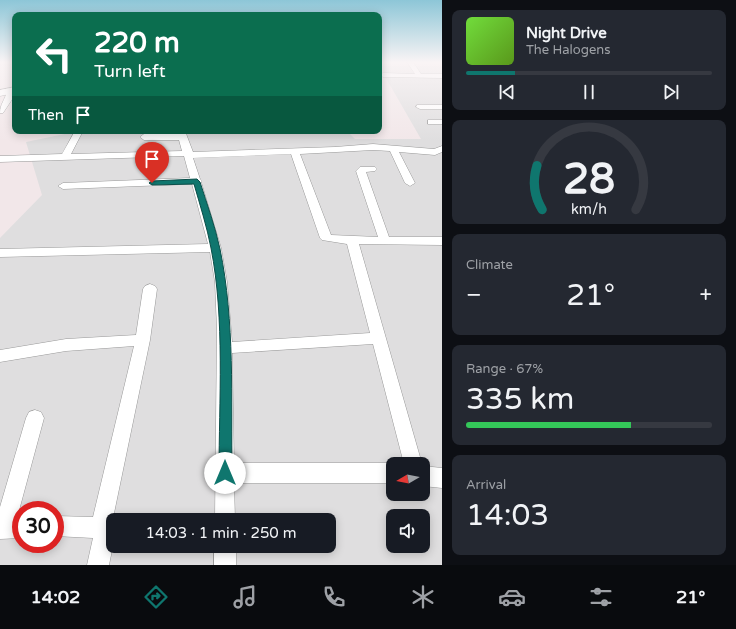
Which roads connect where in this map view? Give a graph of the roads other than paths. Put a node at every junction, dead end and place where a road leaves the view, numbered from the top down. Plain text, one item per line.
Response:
1 (0, 92) edge
2 (11, 92) edge
3 (420, 107) dead end
4 (442, 107) edge
5 (0, 111) edge
6 (432, 122) dead end
7 (442, 122) edge
8 (77, 134) edge
9 (183, 134) edge
10 (144, 137) dead end
11 (393, 148) junction
12 (295, 152) junction
13 (441, 153) edge
14 (189, 154) junction
15 (65, 157) junction
16 (0, 159) edge
17 (372, 169) dead end
18 (197, 182) junction
19 (410, 183) dead end
20 (63, 186) dead end
21 (352, 240) junction
22 (386, 241) junction
23 (442, 241) edge
24 (215, 248) junction
25 (0, 253) edge
26 (150, 289) dead end
27 (378, 338) junction
28 (143, 340) junction
29 (224, 348) junction
30 (0, 356) edge
31 (35, 418) dead end
32 (411, 457) edge
33 (225, 473) junction
34 (386, 473) edge
35 (430, 477) edge
36 (442, 478) edge
37 (110, 513) edge
38 (225, 513) edge
39 (64, 526) edge
40 (106, 528) edge
41 (8, 529) edge
42 (106, 532) edge
43 (225, 553) edge
44 (98, 565) edge
45 (225, 565) edge

1 - 2 street
2 - 5 street
3 - 4 street
6 - 7 street
8 - 15 street
9 - 10 street
9 - 14 street
11 - 12 street
11 - 13 street
11 - 19 street
12 - 14 street
12 - 21 street
14 - 15 street
14 - 18 street
15 - 16 street
17 - 22 street
18 - 20 street
18 - 24 street
21 - 22 street
21 - 27 street
22 - 23 street
24 - 25 street
24 - 29 street
26 - 28 street
27 - 29 street
27 - 32 street
28 - 30 street
28 - 37 street
29 - 33 street
31 - 41 street
33 - 34 street
33 - 38 street
35 - 36 street
39 - 40 street
42 - 44 street
43 - 45 street

